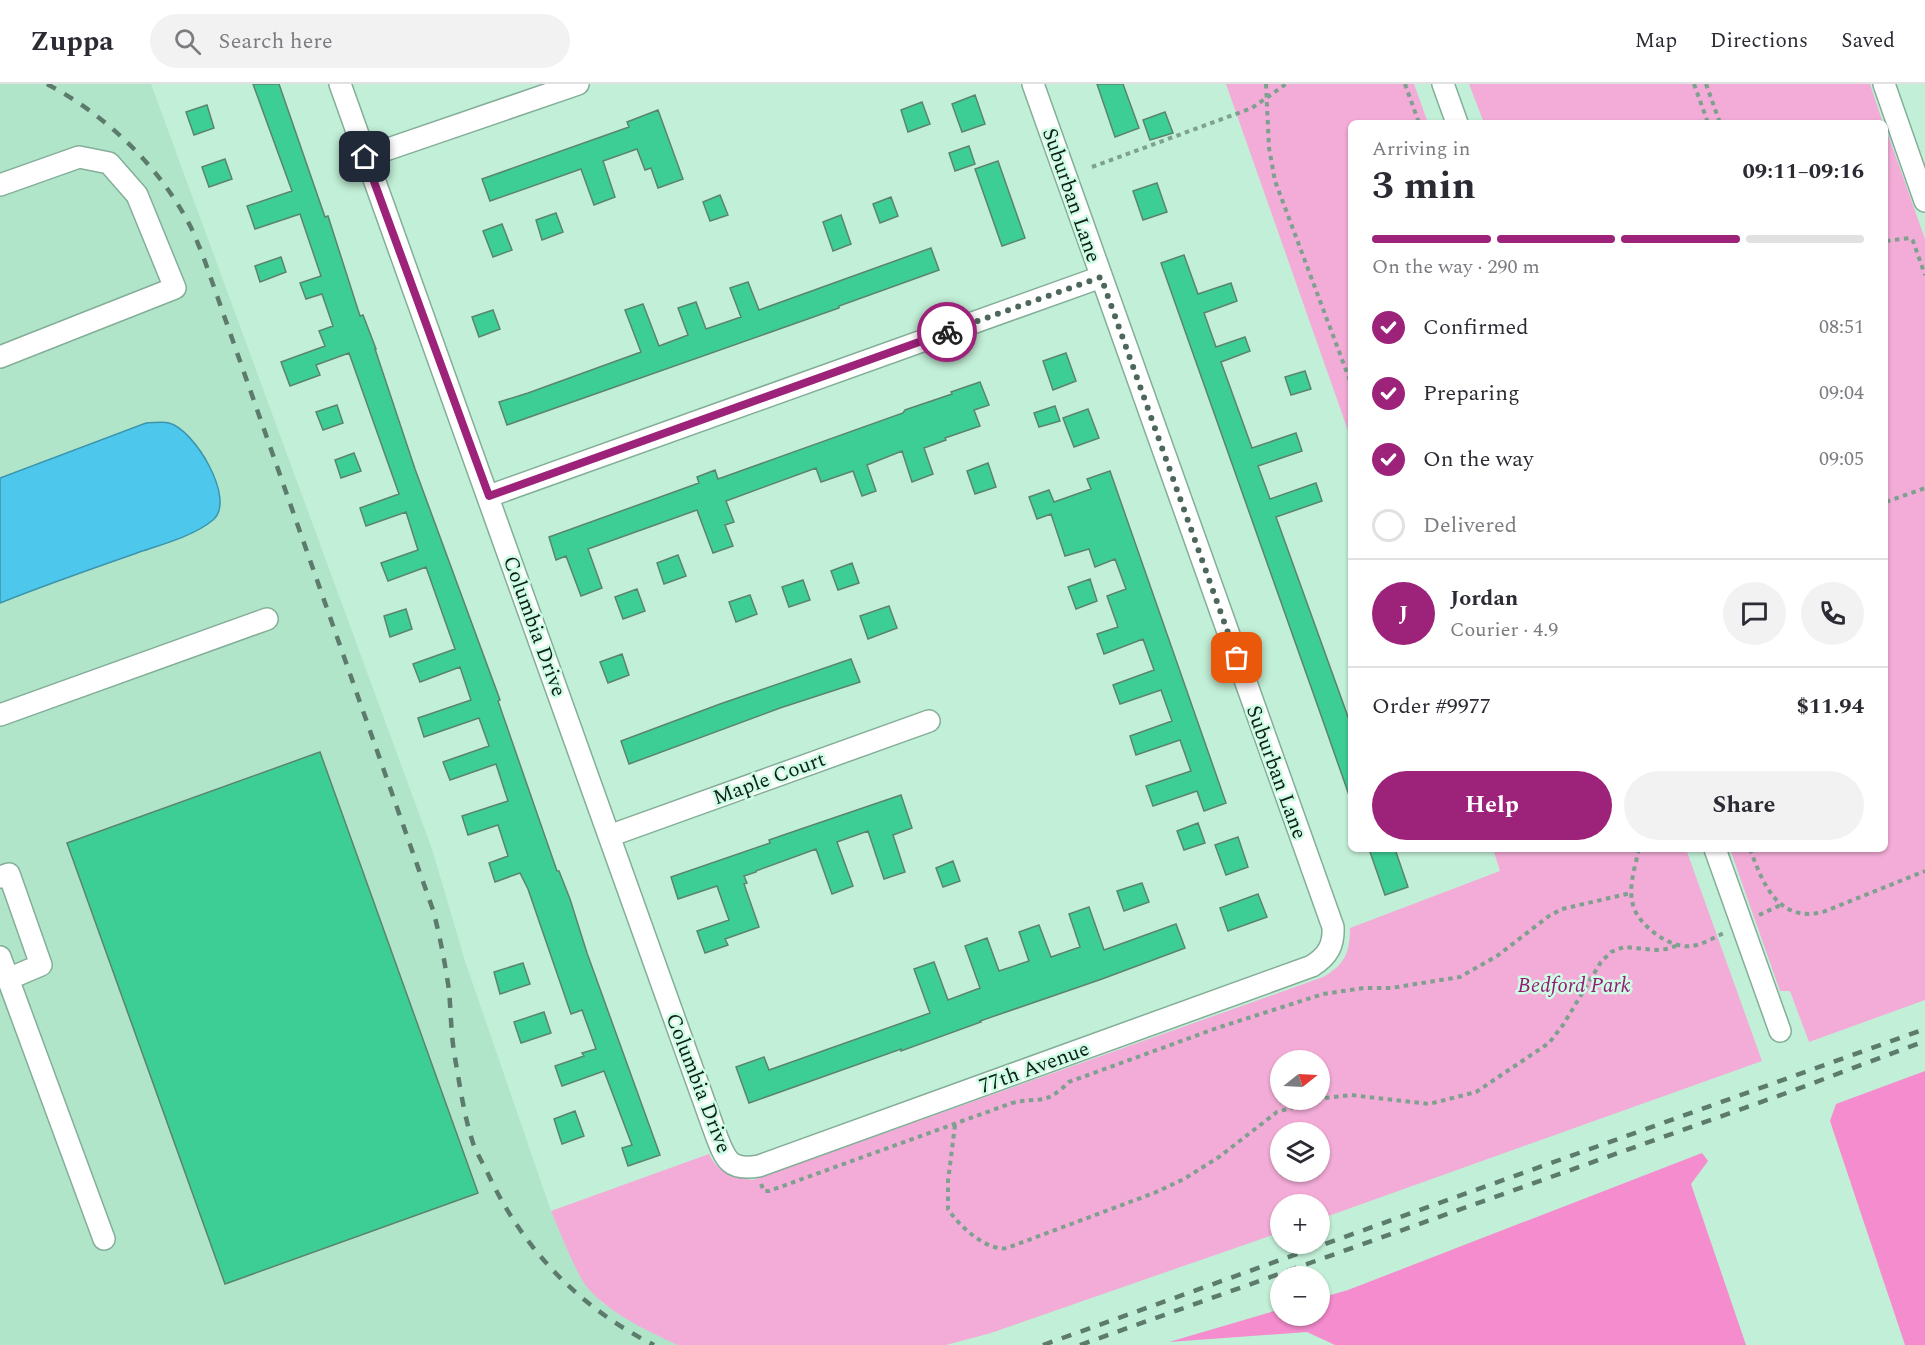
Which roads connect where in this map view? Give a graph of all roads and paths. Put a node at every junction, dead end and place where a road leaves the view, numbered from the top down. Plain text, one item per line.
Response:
1 (340, 84) edge
2 (578, 84) edge
3 (1033, 84) edge
4 (1266, 84) edge
5 (1286, 84) edge
6 (1405, 84) edge
7 (1443, 84) edge
8 (1694, 84) edge
9 (1706, 84) edge
10 (1884, 84) edge
11 (1266, 99) junction
12 (1418, 120) edge
13 (1456, 120) edge
14 (1707, 120) edge
15 (1719, 120) edge
16 (365, 157) junction
17 (1092, 167) dead end
18 (0, 185) edge
19 (1925, 201) edge
20 (1888, 241) edge
21 (1925, 274) edge
22 (1101, 277) junction
23 (0, 357) edge
24 (1348, 375) edge
25 (1925, 488) edge
26 (489, 496) junction
27 (1888, 501) edge
28 (267, 619) dead end
29 (0, 715) edge
30 (929, 721) dead end
31 (609, 836) junction
32 (1638, 852) edge
33 (1716, 852) edge
34 (1751, 852) edge
35 (1925, 871) edge
36 (0, 878) edge
37 (1631, 893) junction
38 (1781, 905) junction
39 (1742, 924) junction
40 (1676, 946) junction
41 (1329, 951) joint
42 (0, 957) edge
43 (8, 979) junction
44 (1325, 986) dead end
45 (1327, 993) junction
46 (1780, 1031) dead end
47 (955, 1125) junction
48 (733, 1166) joint
49 (758, 1177) dead end
50 (104, 1239) dead end

1 - 16 street, Columbia Drive
2 - 16 street
3 - 22 street, Suburban Lane
4 - 11 path
5 - 11 path
6 - 12 path
7 - 13 street
8 - 14 path
9 - 15 path
10 - 19 street
11 - 17 path
11 - 24 path
16 - 26 street, Columbia Drive
18 - 23 street
20 - 21 path
22 - 26 street
22 - 41 street, Suburban Lane
25 - 27 path
26 - 31 street, Columbia Drive
28 - 29 street
30 - 31 street, Maple Court
31 - 48 street, Columbia Drive
32 - 37 path
33 - 39 street
34 - 38 path
35 - 38 path
36 - 43 street
37 - 40 path
37 - 45 path
38 - 39 path
39 - 40 path
39 - 46 street
40 - 47 path
41 - 48 street, 77th Avenue
42 - 43 street
43 - 50 street
44 - 45 path
45 - 47 path
47 - 49 path

